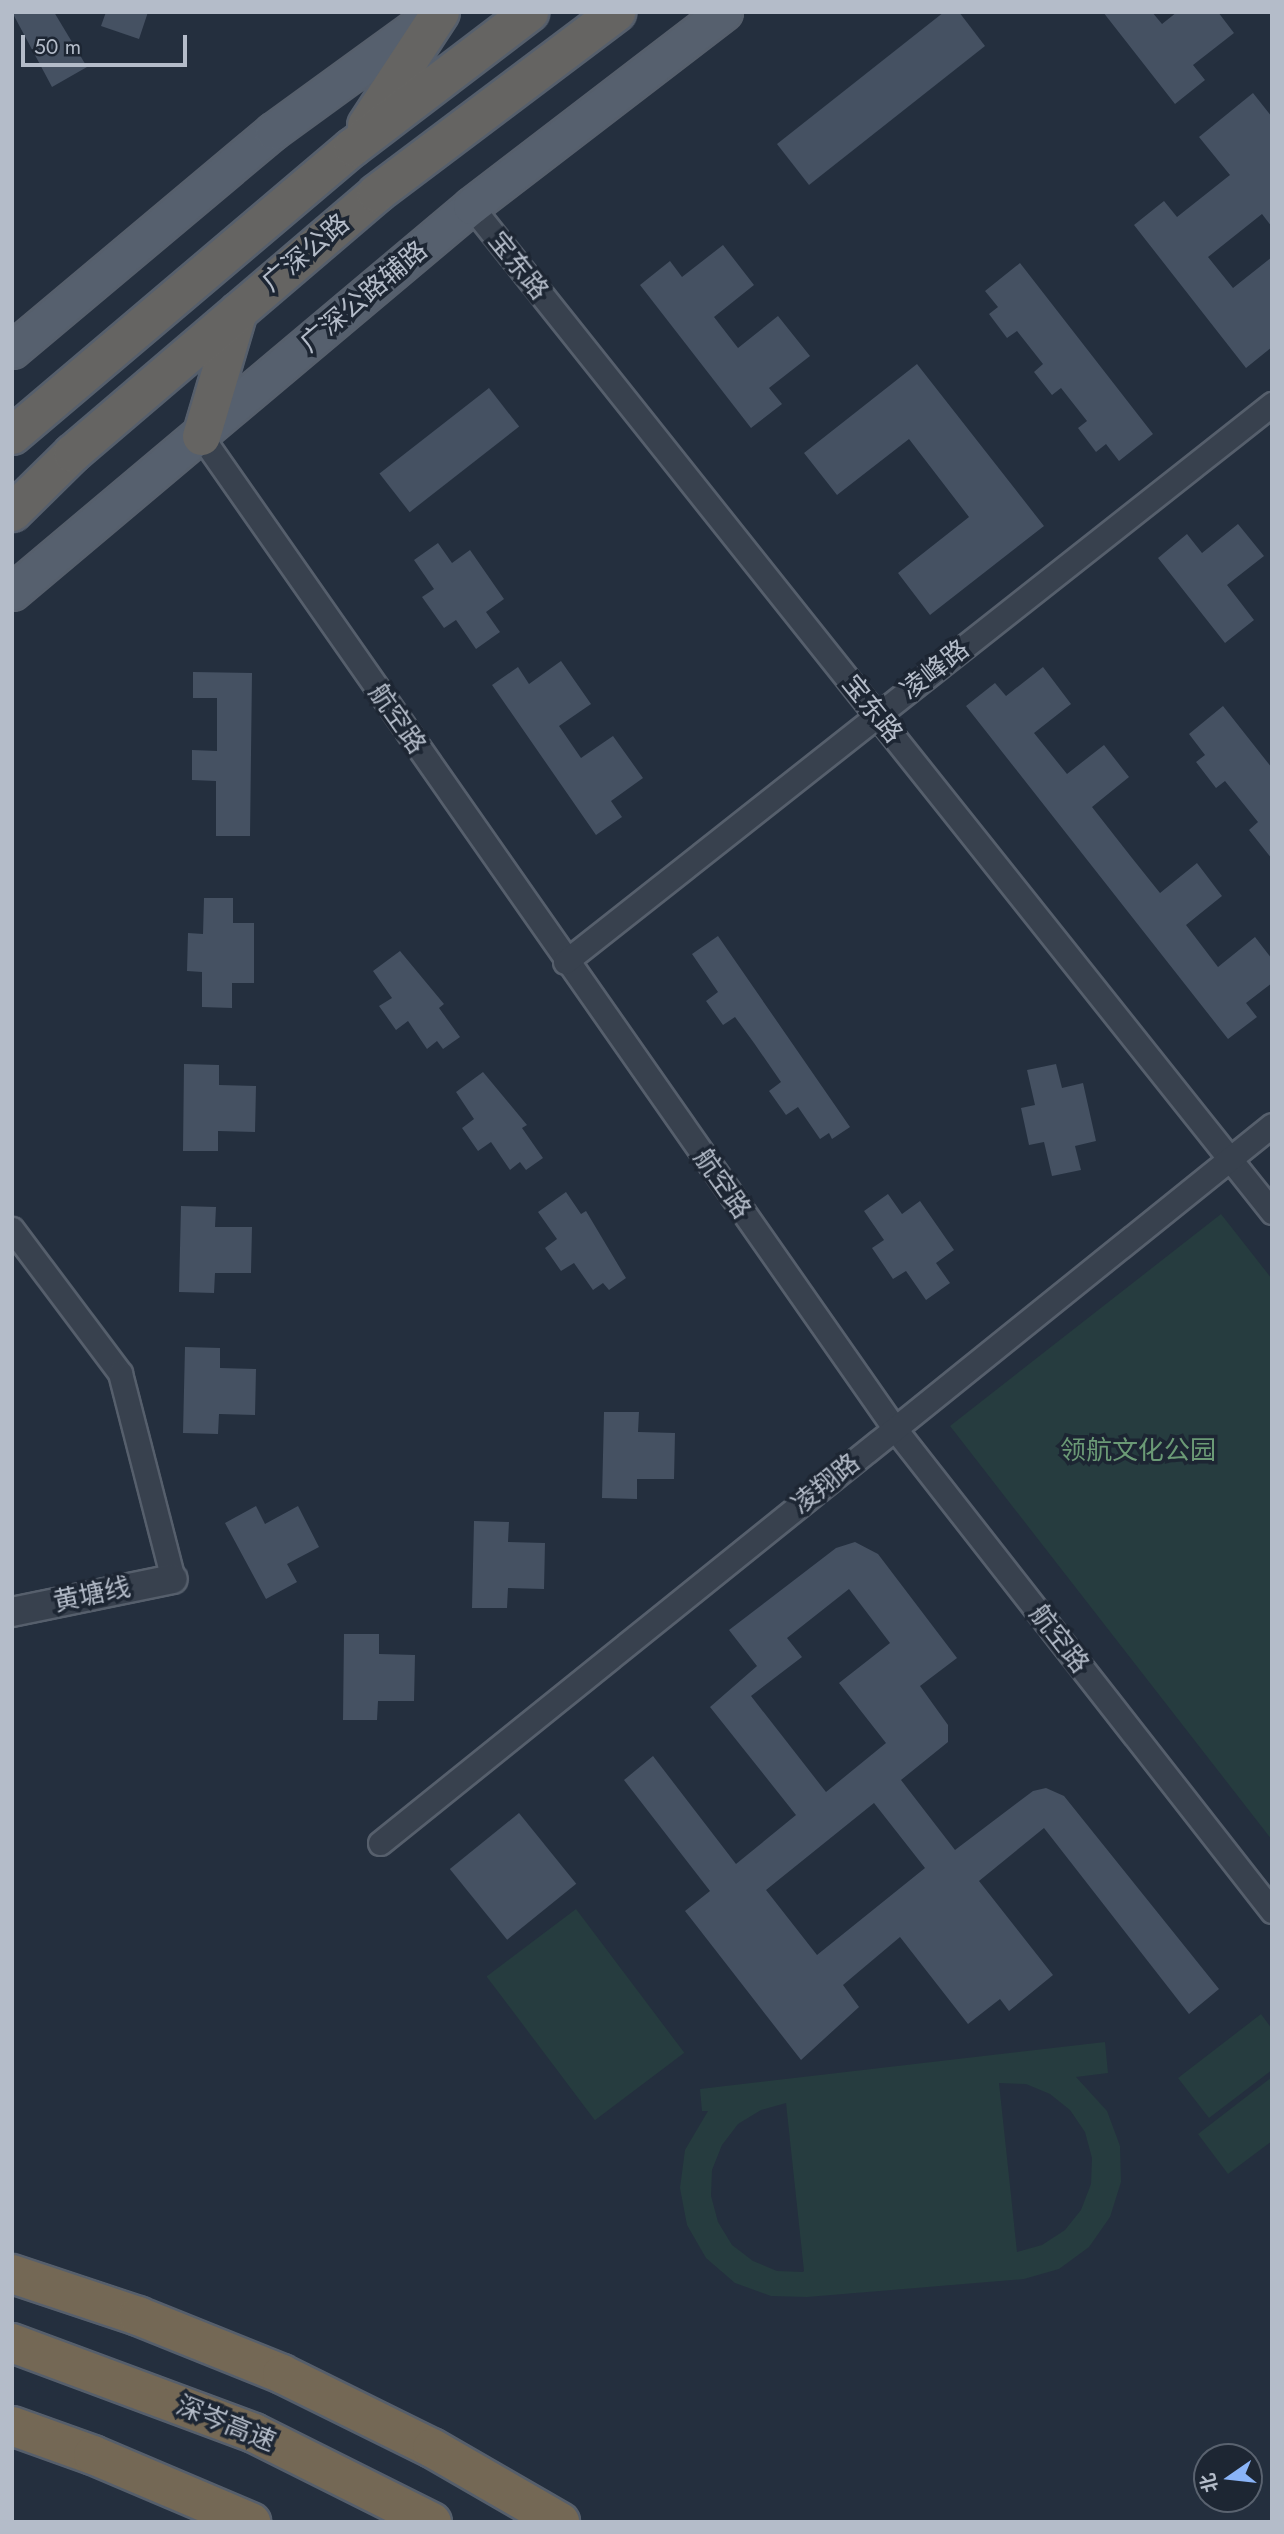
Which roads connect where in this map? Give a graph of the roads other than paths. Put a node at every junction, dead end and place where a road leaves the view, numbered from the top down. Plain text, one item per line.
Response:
1 (439, 12) edge
2 (529, 12) edge
3 (616, 12) edge
4 (724, 12) edge
5 (352, 147) junction
6 (471, 206) junction
7 (238, 311) junction
8 (12, 350) edge
9 (1272, 404) edge
10 (12, 435) edge
11 (201, 436) junction
12 (12, 512) edge
13 (12, 592) edge
14 (877, 716) junction
15 (565, 962) junction
16 (1272, 1125) edge
17 (1230, 1159) junction
18 (1272, 1212) edge
19 (12, 1229) edge
20 (895, 1429) junction
21 (173, 1579) joint
22 (12, 1612) edge
23 (380, 1843) dead end
24 (1272, 1911) edge
25 (12, 2274) edge
26 (12, 2343) edge
27 (12, 2426) edge
28 (251, 2522) edge
29 (432, 2522) edge
30 (560, 2522) edge

1 - 5 highway
1 - 8 main road
2 - 5 highway, 广深公路
3 - 7 highway, 广深公路
4 - 6 main road, 广深公路辅路
5 - 10 highway, 广深公路
6 - 11 main road, 广深公路辅路
6 - 14 street, 宝东路
7 - 11 highway
7 - 12 highway, 广深公路
9 - 14 street, 凌峰路
11 - 13 main road, 广深公路辅路
11 - 15 street, 航空路
14 - 15 street, 凌峰路
14 - 17 street, 宝东路
15 - 20 street, 航空路
16 - 17 street, 凌翔路
17 - 18 street, 宝东路
17 - 20 street, 凌翔路
19 - 21 street
20 - 23 street, 凌翔路
20 - 24 street, 航空路
21 - 22 street, 黄塘线
25 - 30 highway
26 - 29 highway, 深岑高速
27 - 28 highway

